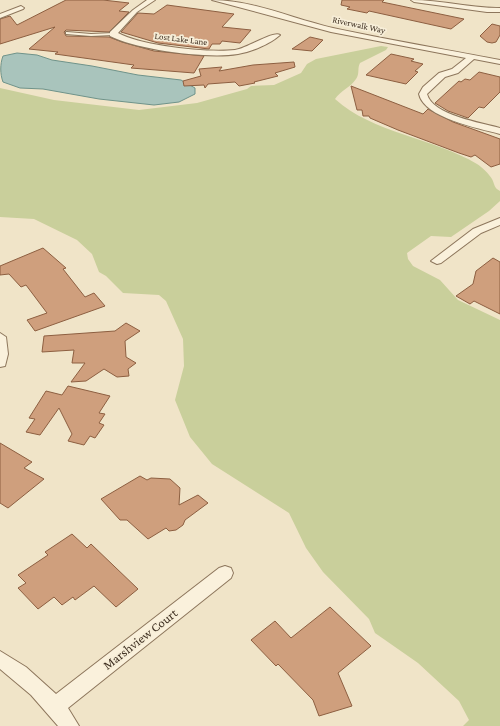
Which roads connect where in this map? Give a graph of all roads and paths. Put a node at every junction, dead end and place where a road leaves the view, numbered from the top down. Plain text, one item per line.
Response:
1 (140, 0) edge
2 (152, 0) edge
3 (215, 0) edge
4 (414, 0) edge
5 (21, 8) dead end
6 (487, 10) junction
7 (500, 10) edge
8 (135, 11) junction
9 (500, 13) edge
10 (0, 16) edge
11 (67, 33) dead end
12 (113, 34) junction
13 (276, 35) dead end
14 (456, 54) junction
15 (472, 57) junction
16 (500, 62) edge
17 (442, 75) junction
18 (500, 131) edge
19 (500, 221) edge
20 (437, 261) dead end
21 (0, 336) edge
22 (0, 363) edge
23 (225, 573) dead end
24 (0, 659) edge
25 (56, 706) junction
26 (69, 726) edge

1 - 8 street
2 - 8 street
3 - 14 street, Riverwalk Way
4 - 6 street
5 - 10 street
6 - 7 street
6 - 9 street
8 - 12 street
11 - 12 lane
12 - 13 street, Lost Lake Lane
14 - 15 street, Riverwalk Way
14 - 17 street
15 - 16 street, Riverwalk Way
15 - 17 street
17 - 18 street
19 - 20 street
21 - 22 street
23 - 25 street, Marshview Court
24 - 25 street
25 - 26 street

